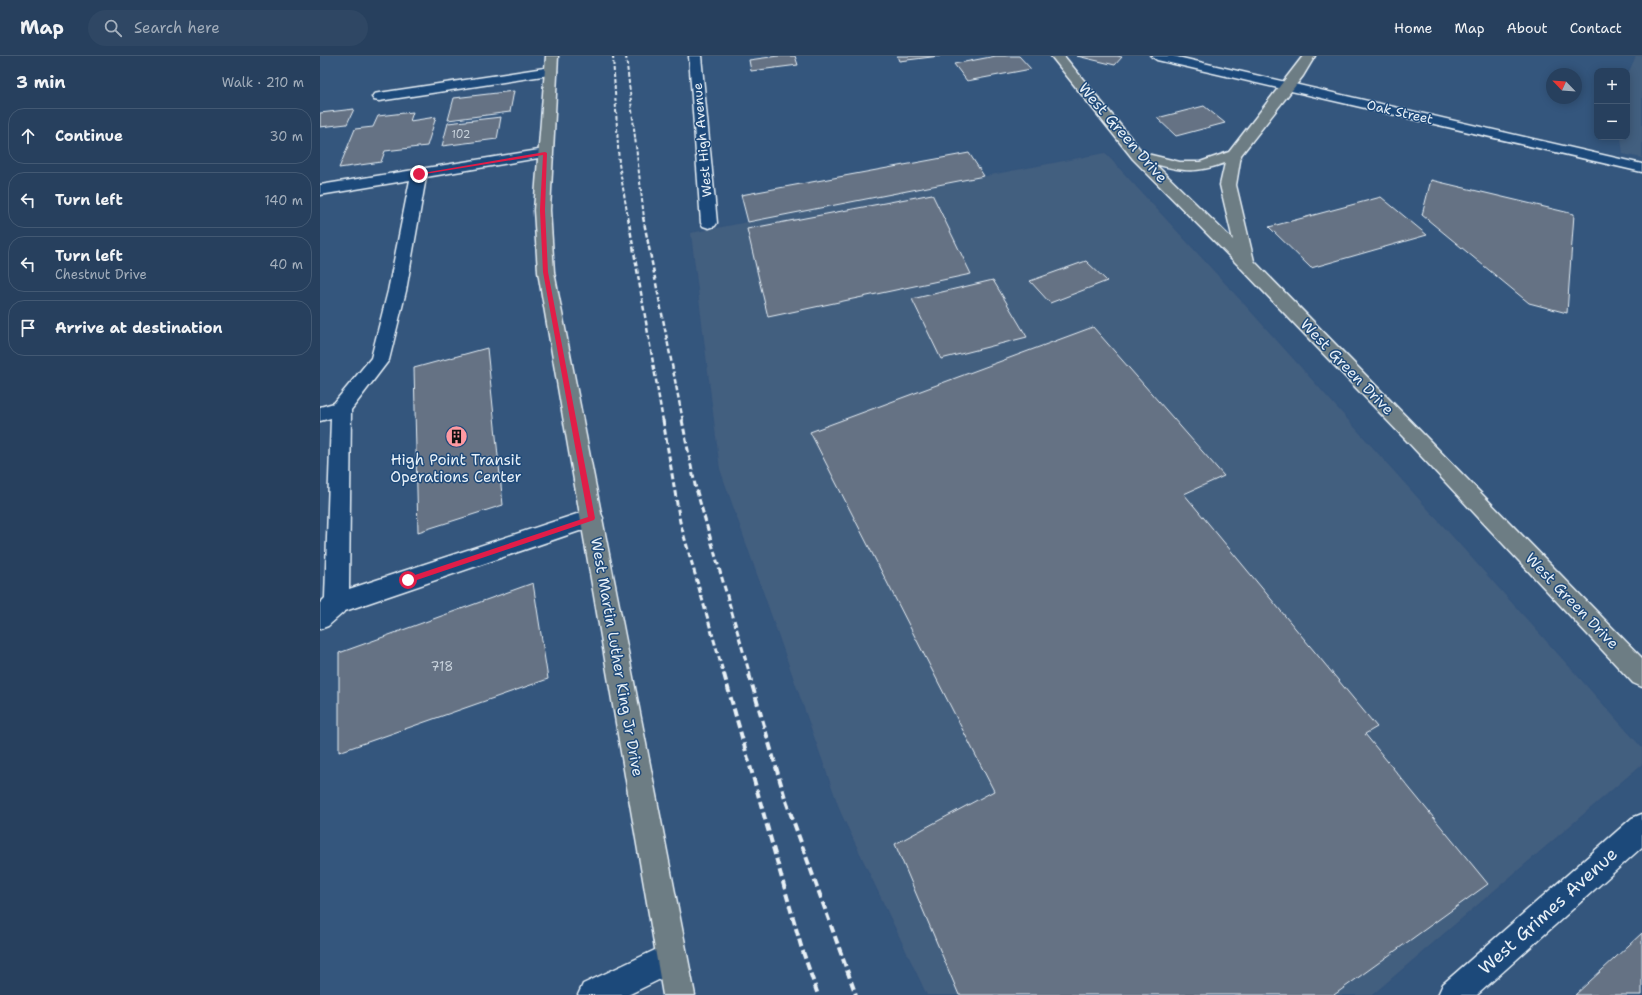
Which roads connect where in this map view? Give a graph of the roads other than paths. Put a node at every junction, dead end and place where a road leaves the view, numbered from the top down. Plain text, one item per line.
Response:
1 (552, 56) edge
2 (695, 56) edge
3 (1057, 56) edge
4 (1157, 56) edge
5 (1219, 56) edge
6 (1309, 56) edge
7 (1208, 68) junction
8 (551, 71) junction
9 (1287, 86) junction
10 (379, 97) dead end
11 (545, 153) junction
12 (1234, 155) junction
13 (1138, 156) junction
14 (1642, 168) edge
15 (419, 174) junction
16 (320, 190) edge
17 (710, 224) dead end
18 (1246, 263) junction
19 (341, 408) junction
20 (320, 414) edge
21 (592, 518) junction
22 (329, 610) edge
23 (1642, 675) edge
24 (1642, 828) edge
25 (672, 957) junction
26 (594, 995) edge
27 (679, 995) edge
28 (1454, 995) edge

1 - 8 main road, West Martin Luther King Jr Drive
2 - 17 street, West High Avenue
3 - 13 main road, West Green Drive
4 - 7 street, Oak Street
5 - 7 street
6 - 9 main road
7 - 9 street, Oak Street
8 - 10 street
8 - 11 main road, West Martin Luther King Jr Drive
9 - 12 main road
9 - 14 street, Oak Street
11 - 15 street
11 - 21 main road, West Martin Luther King Jr Drive
12 - 13 main road
12 - 18 main road
13 - 18 main road, West Green Drive
15 - 16 street
15 - 19 street
18 - 23 main road, West Green Drive
19 - 20 street
19 - 22 street
21 - 22 street
21 - 25 main road, West Martin Luther King Jr Drive
24 - 28 street, West Grimes Avenue
25 - 26 street
25 - 27 main road, West Martin Luther King Jr Drive

